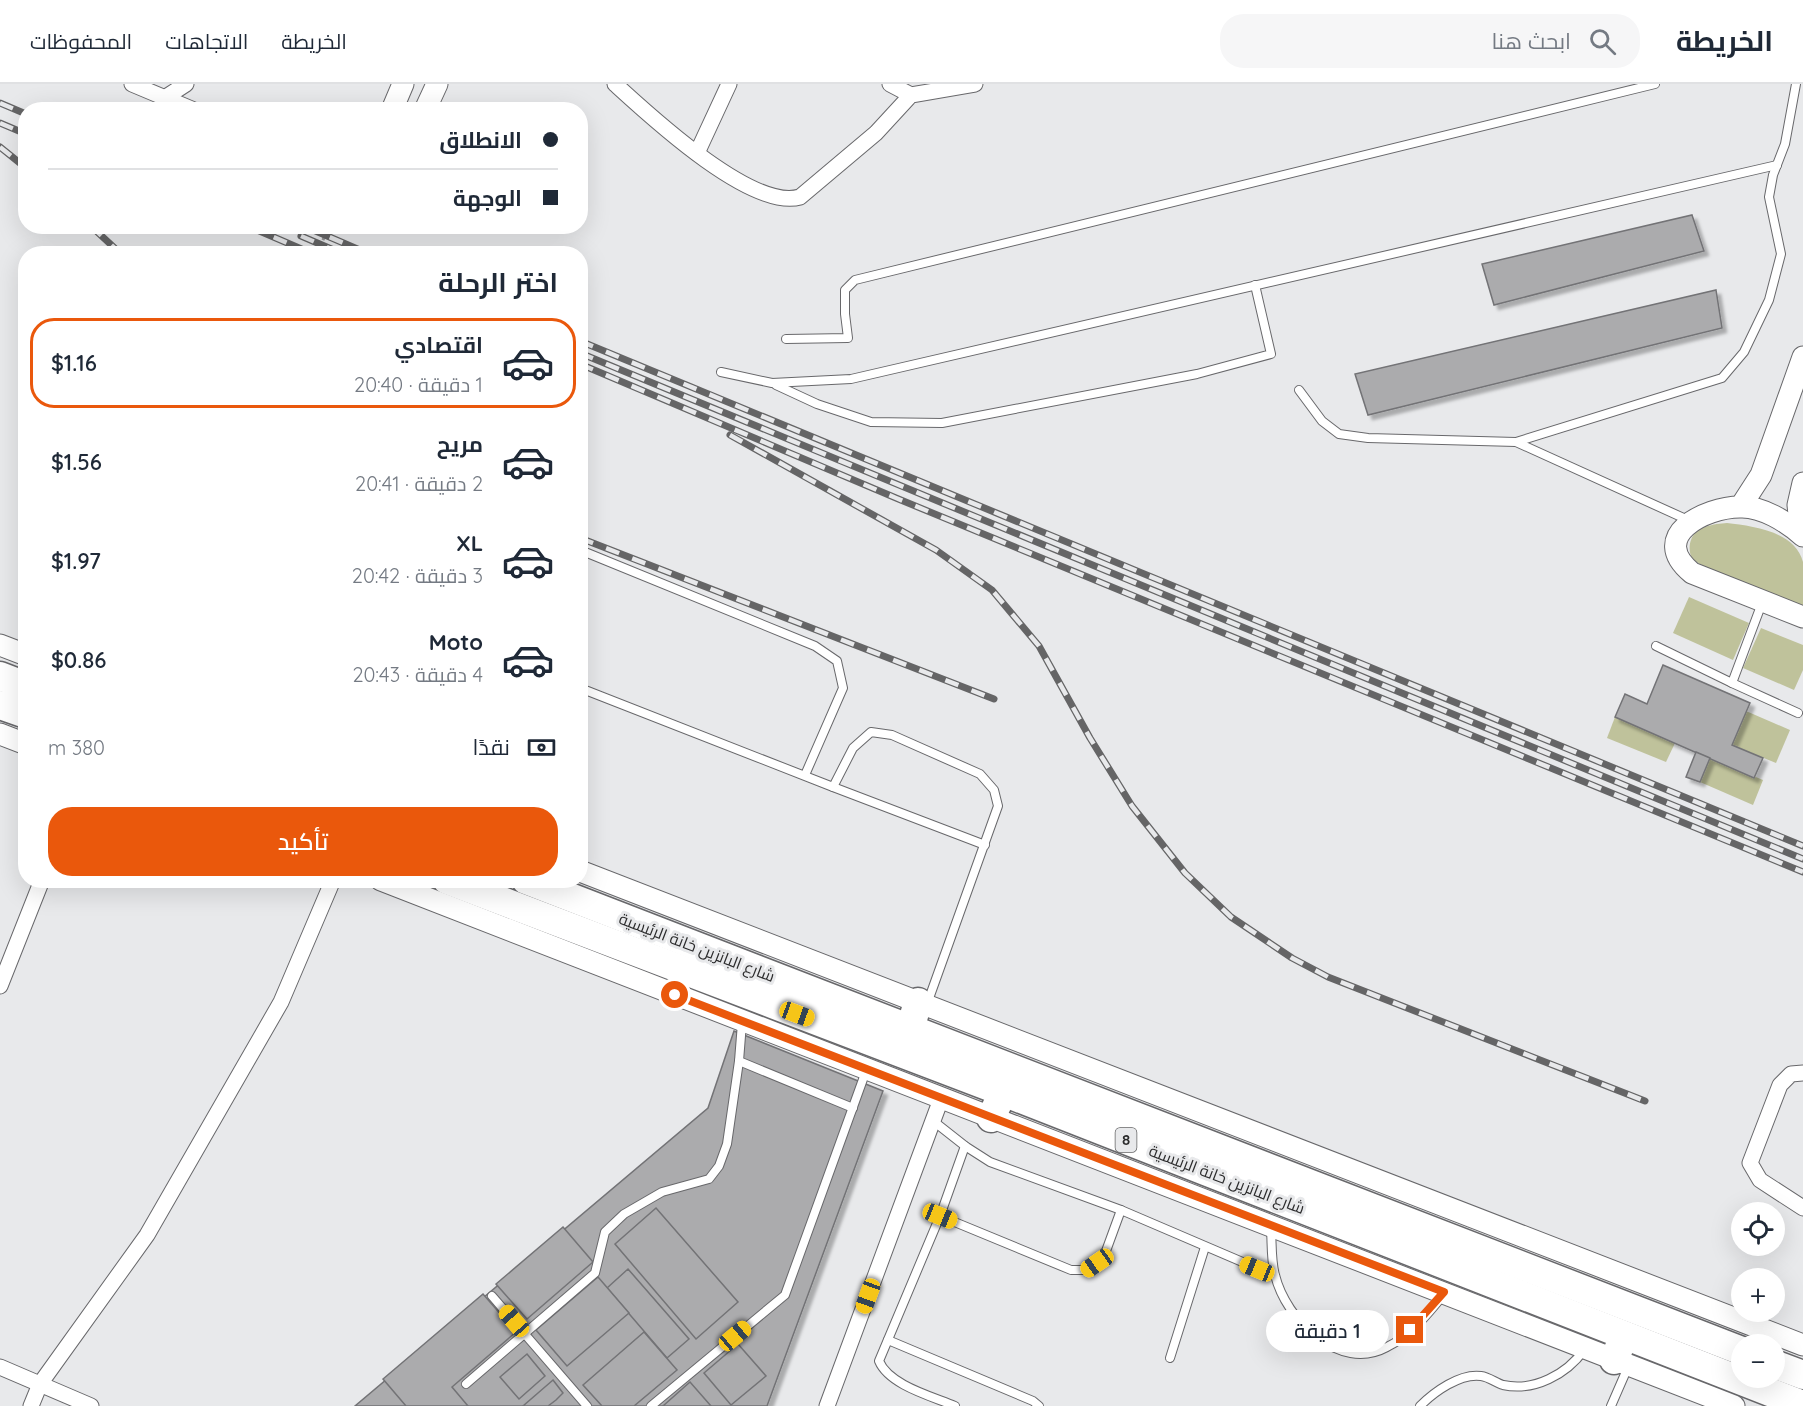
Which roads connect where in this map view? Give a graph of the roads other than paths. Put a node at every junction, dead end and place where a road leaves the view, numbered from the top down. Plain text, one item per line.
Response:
1 (132, 84) edge
2 (186, 84) edge
3 (403, 84) edge
4 (437, 84) edge
5 (615, 84) edge
6 (729, 84) edge
7 (890, 84) edge
8 (975, 84) edge
9 (1655, 84) edge
10 (1796, 84) edge
11 (911, 95) junction
12 (166, 98) junction
13 (175, 102) edge
14 (395, 102) edge
15 (429, 102) edge
16 (697, 153) junction
17 (1777, 165) junction
18 (1255, 285) junction
19 (786, 339) dead end
20 (1803, 357) edge
21 (721, 372) dead end
22 (772, 383) junction
23 (1299, 390) dead end
24 (1516, 442) junction
25 (1803, 483) edge
26 (1741, 506) junction
27 (1690, 520) junction
28 (1802, 535) edge
29 (588, 553) edge
30 (1763, 602) junction
31 (1803, 616) edge
32 (0, 645) edge
33 (1656, 646) dead end
34 (18, 652) edge
35 (0, 676) edge
36 (18, 683) edge
37 (1732, 683) junction
38 (588, 691) edge
39 (0, 705) edge
40 (18, 711) edge
41 (1798, 713) dead end
42 (0, 734) edge
43 (18, 741) edge
44 (805, 775) junction
45 (833, 787) junction
46 (985, 845) junction
47 (588, 874) edge
48 (39, 888) edge
49 (330, 888) edge
50 (406, 888) edge
51 (462, 888) edge
52 (547, 888) edge
53 (546, 932) junction
54 (0, 986) edge
55 (922, 1004) junction
56 (742, 1022) junction
57 (910, 1029) junction
58 (739, 1061) junction
59 (866, 1070) junction
60 (1803, 1074) edge
61 (1003, 1092) junction
62 (941, 1099) junction
63 (853, 1108) junction
64 (991, 1118) junction
65 (932, 1120) junction
66 (965, 1146) junction
67 (1803, 1209) edge
68 (1121, 1210) junction
69 (940, 1216) junction
70 (1270, 1225) junction
71 (1205, 1247) junction
72 (1275, 1276) junction
73 (1444, 1292) junction
74 (492, 1296) dead end
75 (525, 1334) junction
76 (888, 1340) junction
77 (1803, 1345) edge
78 (1731, 1347) edge
79 (1585, 1349) junction
80 (1622, 1354) junction
81 (1170, 1358) dead end
82 (0, 1368) edge
83 (1785, 1368) edge
84 (1803, 1375) edge
85 (40, 1384) junction
86 (466, 1384) dead end
87 (1803, 1405) edge
88 (31, 1406) edge
89 (91, 1406) edge
90 (587, 1406) edge
91 (651, 1406) edge
92 (827, 1406) edge
93 (954, 1406) edge
94 (1039, 1406) edge
95 (1420, 1406) edge
96 (1611, 1406) edge
97 (1734, 1406) edge

1 - 12 street
2 - 12 street
3 - 14 main road
4 - 15 main road
5 - 16 street
6 - 16 street
7 - 11 street
8 - 11 street
9 - 19 lane
10 - 17 lane
11 - 16 street
12 - 13 street
17 - 18 lane
17 - 24 lane
18 - 22 lane
18 - 22 lane
20 - 26 main road
21 - 22 lane
23 - 24 lane
24 - 27 lane
25 - 28 main road
26 - 27 main road
26 - 28 main road
27 - 30 main road
29 - 44 lane
30 - 31 main road
30 - 37 lane
32 - 34 main road
33 - 37 lane
35 - 36 highway
37 - 41 lane
38 - 44 lane
39 - 40 highway
42 - 43 main road
44 - 45 lane
45 - 46 lane
45 - 46 lane
46 - 55 lane
47 - 55 main road
48 - 54 street
49 - 85 street
50 - 53 main road
51 - 53 highway, شارع البانزين خانة الرئيسية / 8
52 - 57 highway, شارع البانزين خانة الرئيسية / 8
53 - 56 main road
53 - 61 highway, شارع البانزين خانة الرئيسية / 8
55 - 57 highway
55 - 77 main road
56 - 58 lane
56 - 59 main road
57 - 78 highway, شارع البانزين خانة الرئيسية / 8
58 - 63 lane
58 - 75 lane
59 - 62 main road
59 - 63 lane
60 - 67 street
61 - 64 highway
61 - 80 highway, شارع البانزين خانة الرئيسية / 8
62 - 64 main road
62 - 65 street
63 - 91 lane
64 - 70 main road
65 - 66 lane
65 - 92 street
66 - 68 lane
66 - 69 lane
68 - 69 lane
68 - 71 lane
69 - 76 lane
70 - 72 lane
70 - 73 main road
71 - 72 lane
71 - 81 lane
72 - 73 lane
73 - 79 main road
74 - 75 lane
75 - 86 lane
75 - 90 lane
76 - 93 lane
76 - 94 lane
79 - 80 main road
79 - 95 lane
80 - 87 highway, شارع البانزين خانة الرئيسية / 8
80 - 96 lane
80 - 97 main road
82 - 85 street
83 - 84 highway
85 - 88 street
85 - 89 street

